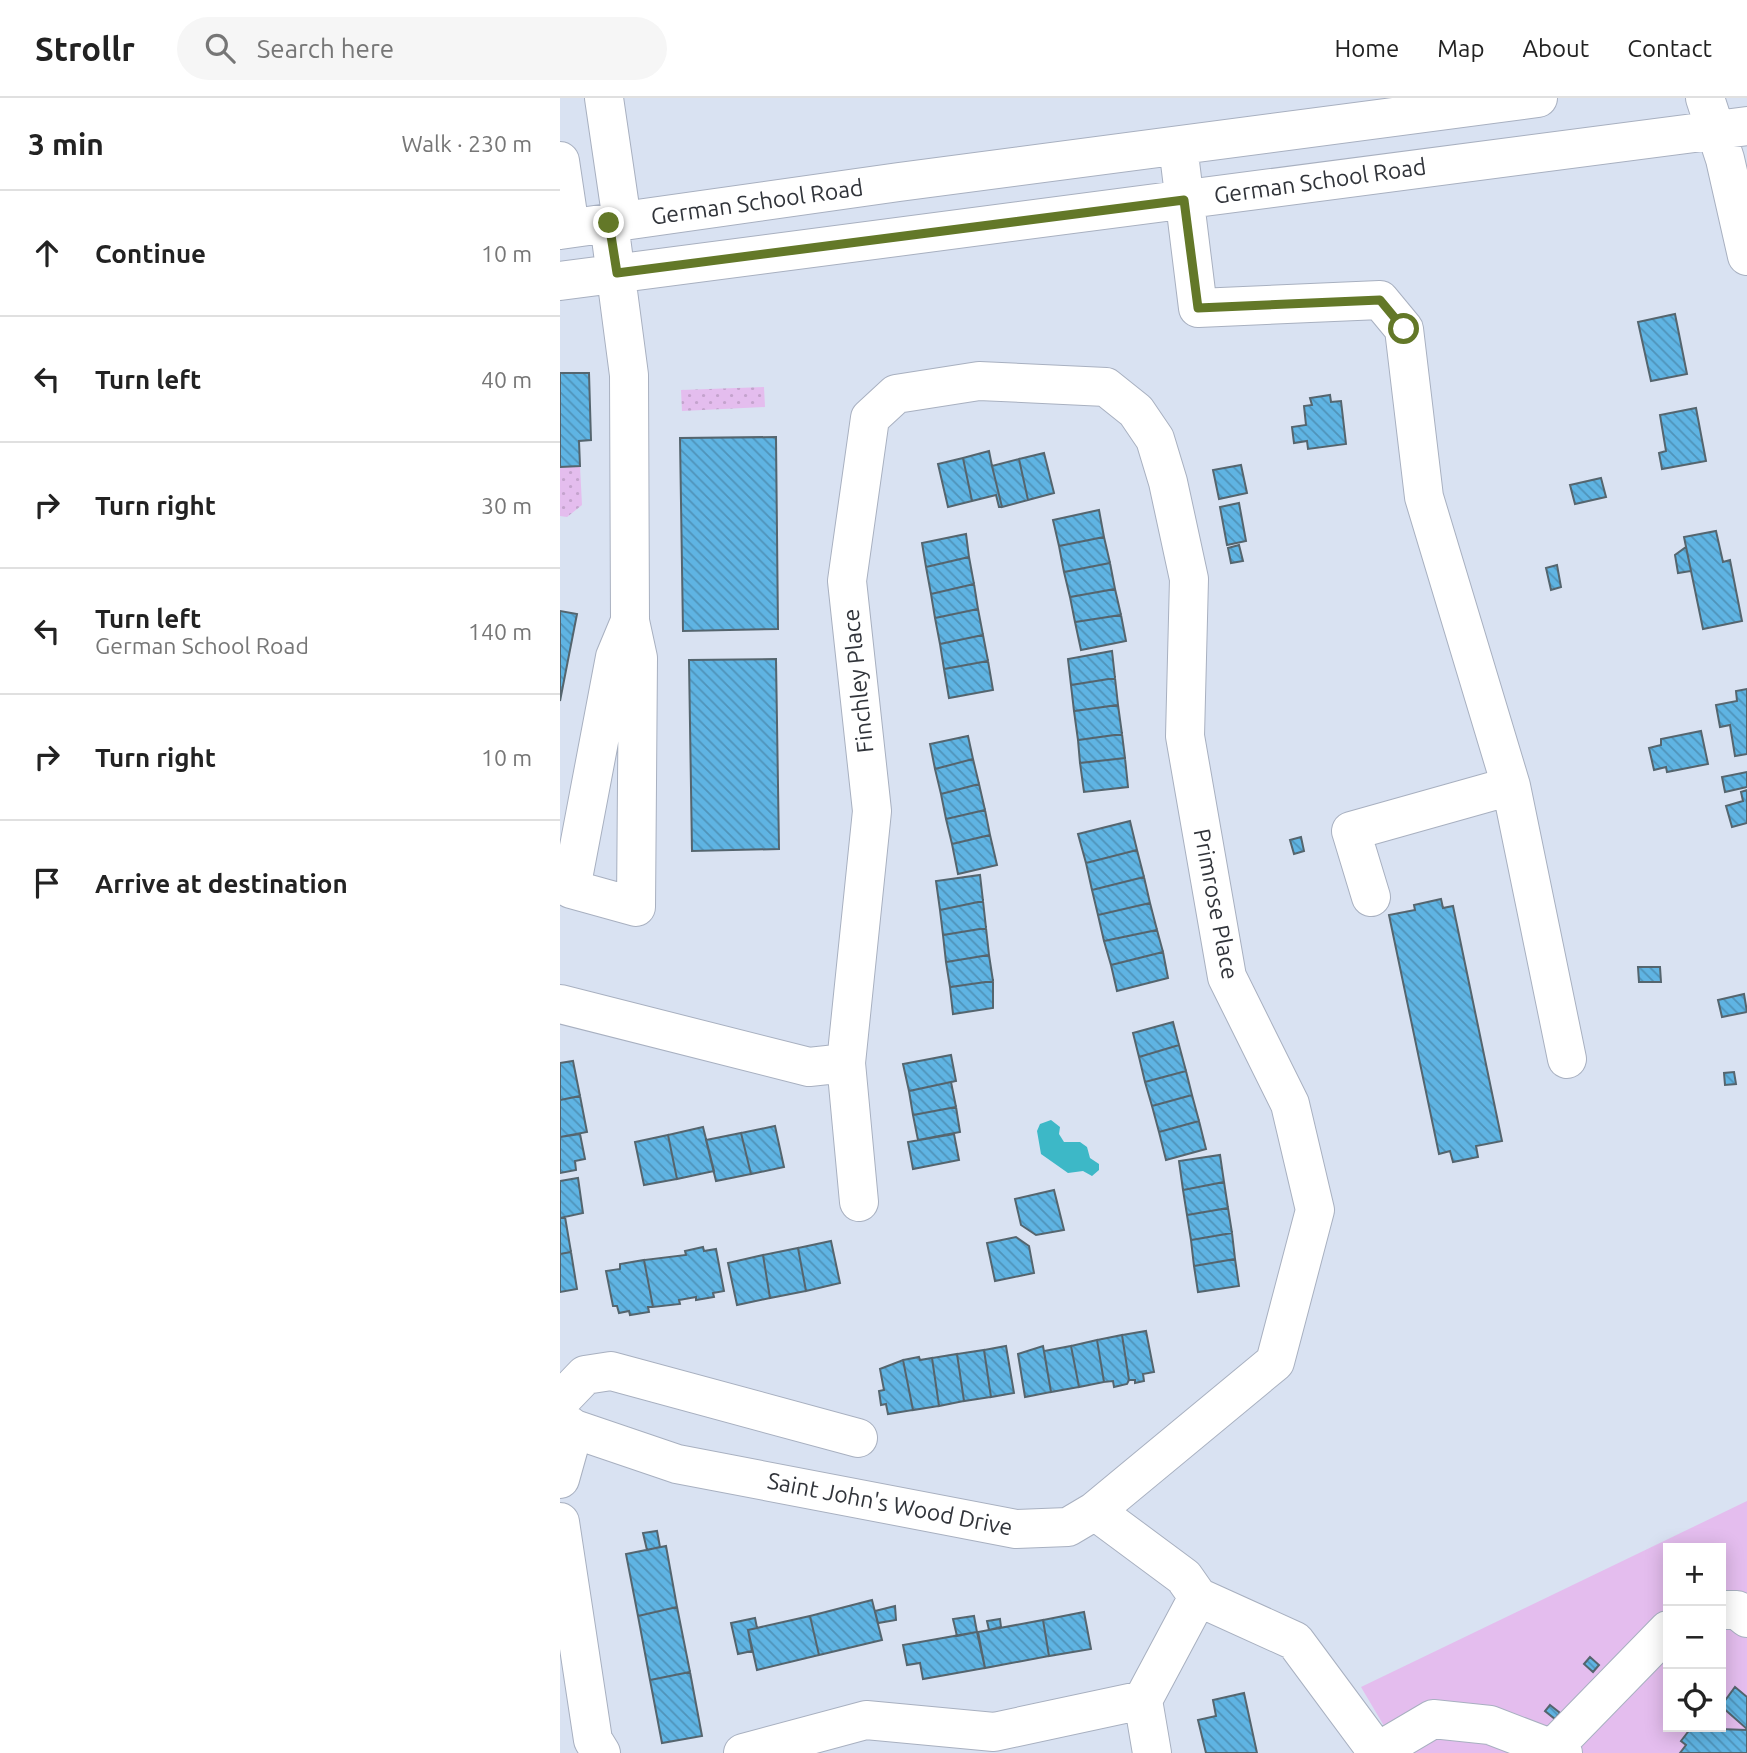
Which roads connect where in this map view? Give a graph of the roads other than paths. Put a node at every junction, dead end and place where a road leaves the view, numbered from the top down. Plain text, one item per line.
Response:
1 (604, 98) edge
2 (1538, 98) edge
3 (1723, 118) edge
4 (1178, 146) junction
5 (560, 161) edge
6 (1184, 200) junction
7 (616, 222) junction
8 (565, 229) edge
9 (1747, 256) edge
10 (617, 273) junction
11 (560, 281) edge
12 (979, 381) joint
13 (630, 621) junction
14 (1511, 786) junction
15 (1371, 897) dead end
16 (560, 1004) edge
17 (1567, 1059) dead end
18 (846, 1063) junction
19 (859, 1202) dead end
20 (565, 1416) edge
21 (858, 1438) dead end
22 (560, 1479) edge
23 (1095, 1511) junction
24 (560, 1522) edge
25 (1198, 1597) junction
26 (1726, 1610) edge
27 (1747, 1618) edge
28 (1663, 1635) edge
29 (1143, 1700) junction
30 (1558, 1750) edge
31 (1378, 1752) edge
32 (601, 1753) edge
33 (743, 1753) edge
34 (1152, 1753) edge

1 - 7 street
2 - 4 street, German School Road
3 - 6 street, German School Road
3 - 9 street
4 - 6 street
4 - 7 street, German School Road
5 - 8 street
6 - 10 street, German School Road
6 - 14 street
7 - 8 street, German School Road
7 - 10 street
10 - 11 street, German School Road
10 - 13 street
12 - 18 street, Finchley Place
12 - 23 street, Primrose Place
13 - 13 street
14 - 15 street
14 - 17 street
16 - 18 street
18 - 19 street, Finchley Place
20 - 21 street
20 - 22 street
20 - 23 street, Saint John's Wood Drive
23 - 25 street
24 - 32 street
25 - 29 street
25 - 31 street
26 - 27 street
28 - 30 street
29 - 33 street
29 - 34 street
30 - 31 street

